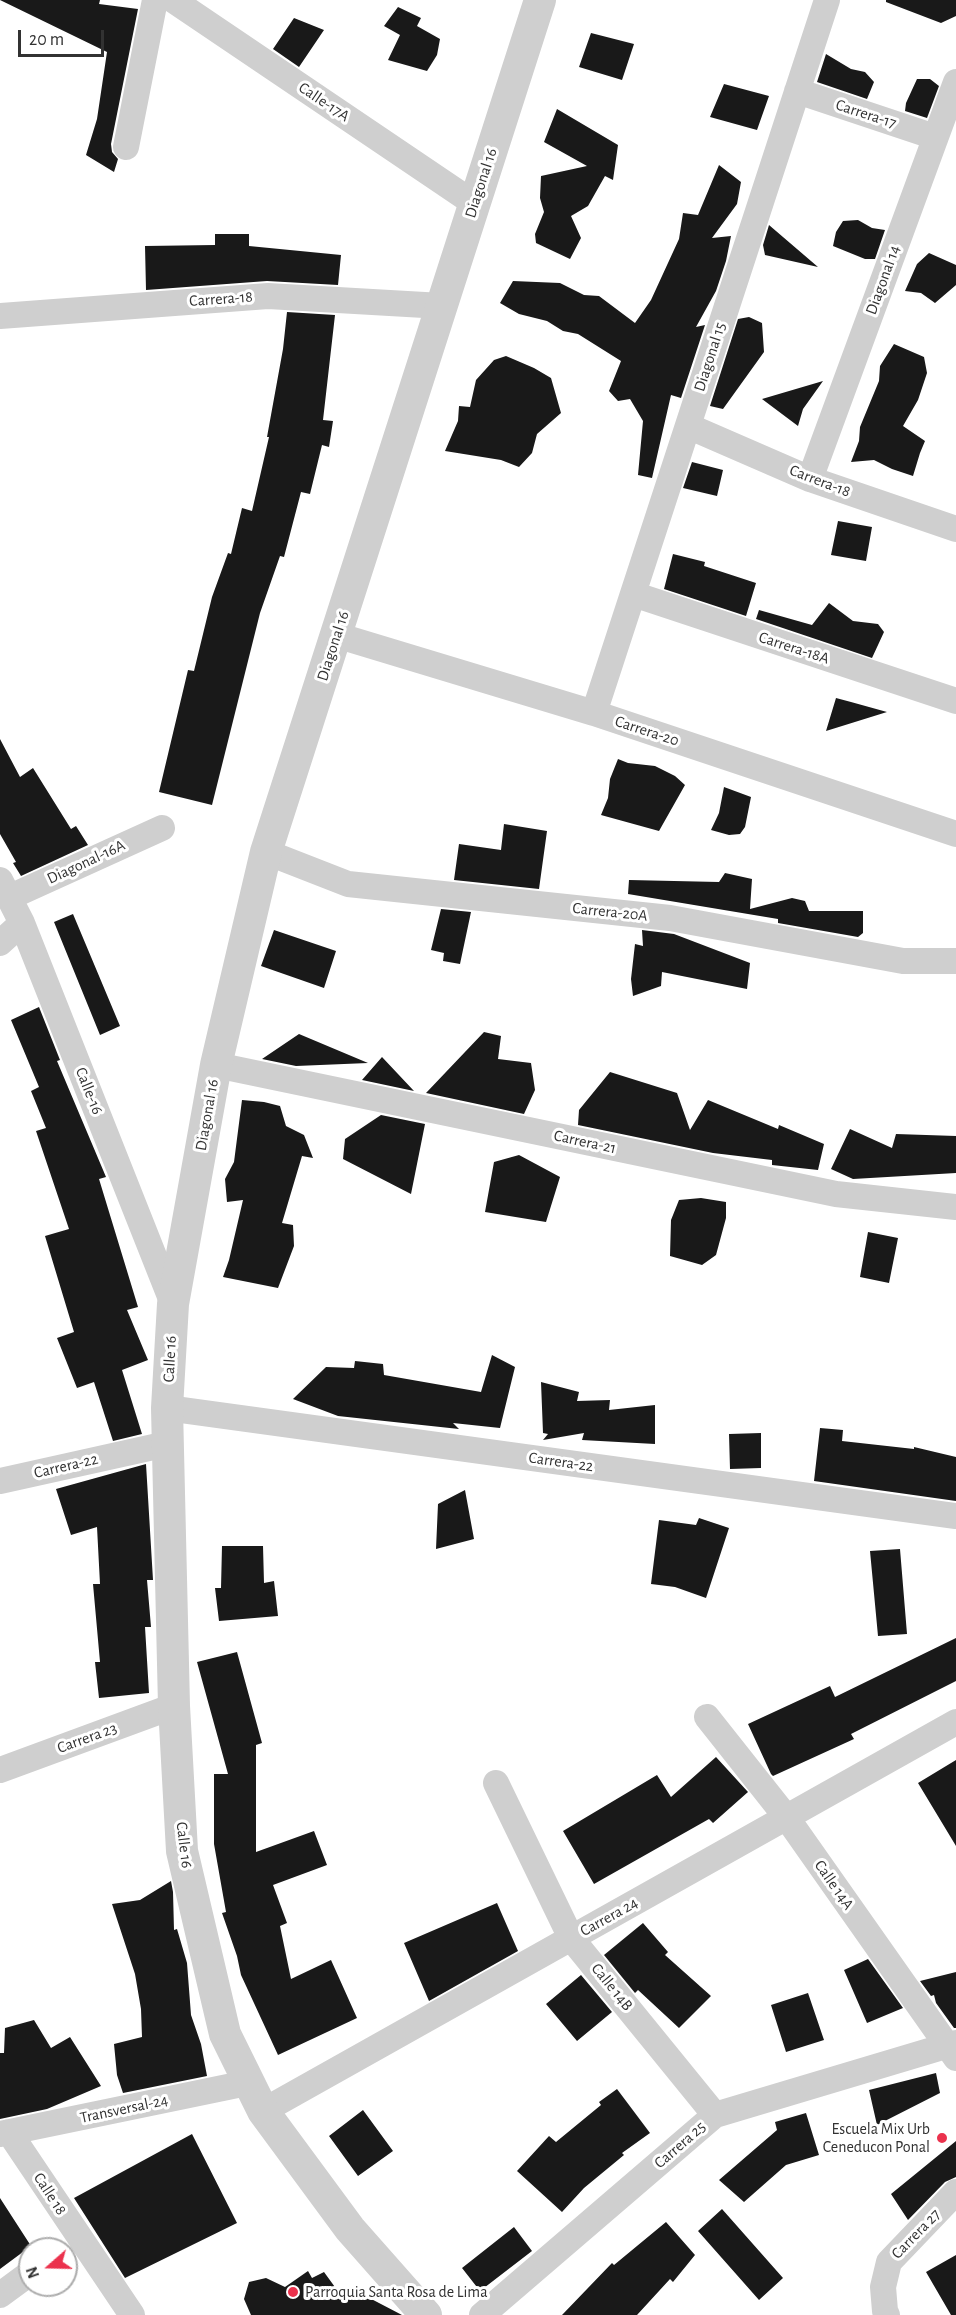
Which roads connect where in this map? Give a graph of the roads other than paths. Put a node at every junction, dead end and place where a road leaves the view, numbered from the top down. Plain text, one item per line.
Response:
1 (155, 0) edge
2 (173, 0) edge
3 (540, 0) edge
4 (826, 0) edge
5 (956, 82) edge
6 (797, 91) junction
7 (935, 137) junction
8 (126, 147) dead end
9 (475, 204) junction
10 (442, 306) junction
11 (0, 316) edge
12 (688, 426) junction
13 (810, 479) junction
14 (956, 529) edge
15 (633, 594) junction
16 (336, 635) junction
17 (956, 701) edge
18 (594, 713) junction
19 (162, 828) dead end
20 (956, 834) edge
21 (266, 852) junction
22 (5, 889) edge
23 (22, 922) junction
24 (0, 943) edge
25 (956, 961) edge
26 (216, 1065) junction
27 (956, 1207) edge
28 (173, 1304) junction
29 (167, 1408) junction
30 (166, 1444) junction
31 (0, 1481) edge
32 (956, 1516) edge
33 (174, 1706) junction
34 (707, 1717) dead end
35 (956, 1722) edge
36 (0, 1770) edge
37 (496, 1783) dead end
38 (787, 1818) junction
39 (571, 1938) junction
40 (953, 2049) edge
41 (247, 2083) junction
42 (263, 2111) junction
43 (715, 2115) junction
44 (5, 2133) edge
45 (956, 2192) edge
46 (66, 2237) edge
47 (78, 2252) edge
48 (18, 2282) edge
49 (0, 2295) edge
50 (132, 2315) edge
51 (426, 2315) edge
52 (482, 2315) edge
53 (887, 2315) edge

1 - 8 street
2 - 9 street, Calle-17A
3 - 9 street, Diagonal 16
4 - 6 street, Diagonal 15
5 - 7 street, Diagonal 14
6 - 7 street, Carrera-17
6 - 12 street, Diagonal 15
7 - 13 street, Diagonal 14
9 - 10 street, Diagonal 16
10 - 11 street, Carrera-18
10 - 16 street, Diagonal 16
12 - 13 street, Carrera-18
12 - 15 street, Diagonal 15
13 - 14 street, Carrera-18
15 - 17 street, Carrera-18A
15 - 18 street, Diagonal 15
16 - 18 street, Carrera-20
16 - 21 street, Diagonal 16
18 - 20 street, Carrera-20
19 - 22 street, Diagonal-16A
21 - 25 street, Carrera-20A
21 - 26 street, Diagonal 16
22 - 23 street, Calle-16
23 - 24 street
23 - 28 street, Calle-16
26 - 27 street, Carrera-21
26 - 28 street, Diagonal 16
28 - 29 street, Calle 16
29 - 30 street, Calle 16
29 - 32 street, Carrera-22
30 - 31 street, Carrera-22
30 - 33 street, Calle 16
33 - 36 street, Carrera 23
33 - 41 street, Calle 16
34 - 38 street, Calle 14A
35 - 38 street, Carrera 24
37 - 39 street, Calle 14B
38 - 39 street, Carrera 24
38 - 40 street, Calle 14A
39 - 42 street, Carrera 24
39 - 43 street, Calle 14B
40 - 43 street, Carrera 25
41 - 42 street, Calle 16
41 - 44 street, Transversal-24
42 - 51 street, Calle 16
43 - 52 street, Carrera 25
44 - 46 street, Calle 18
45 - 53 street, Carrera 27
47 - 50 street, Calle 18
48 - 49 street

